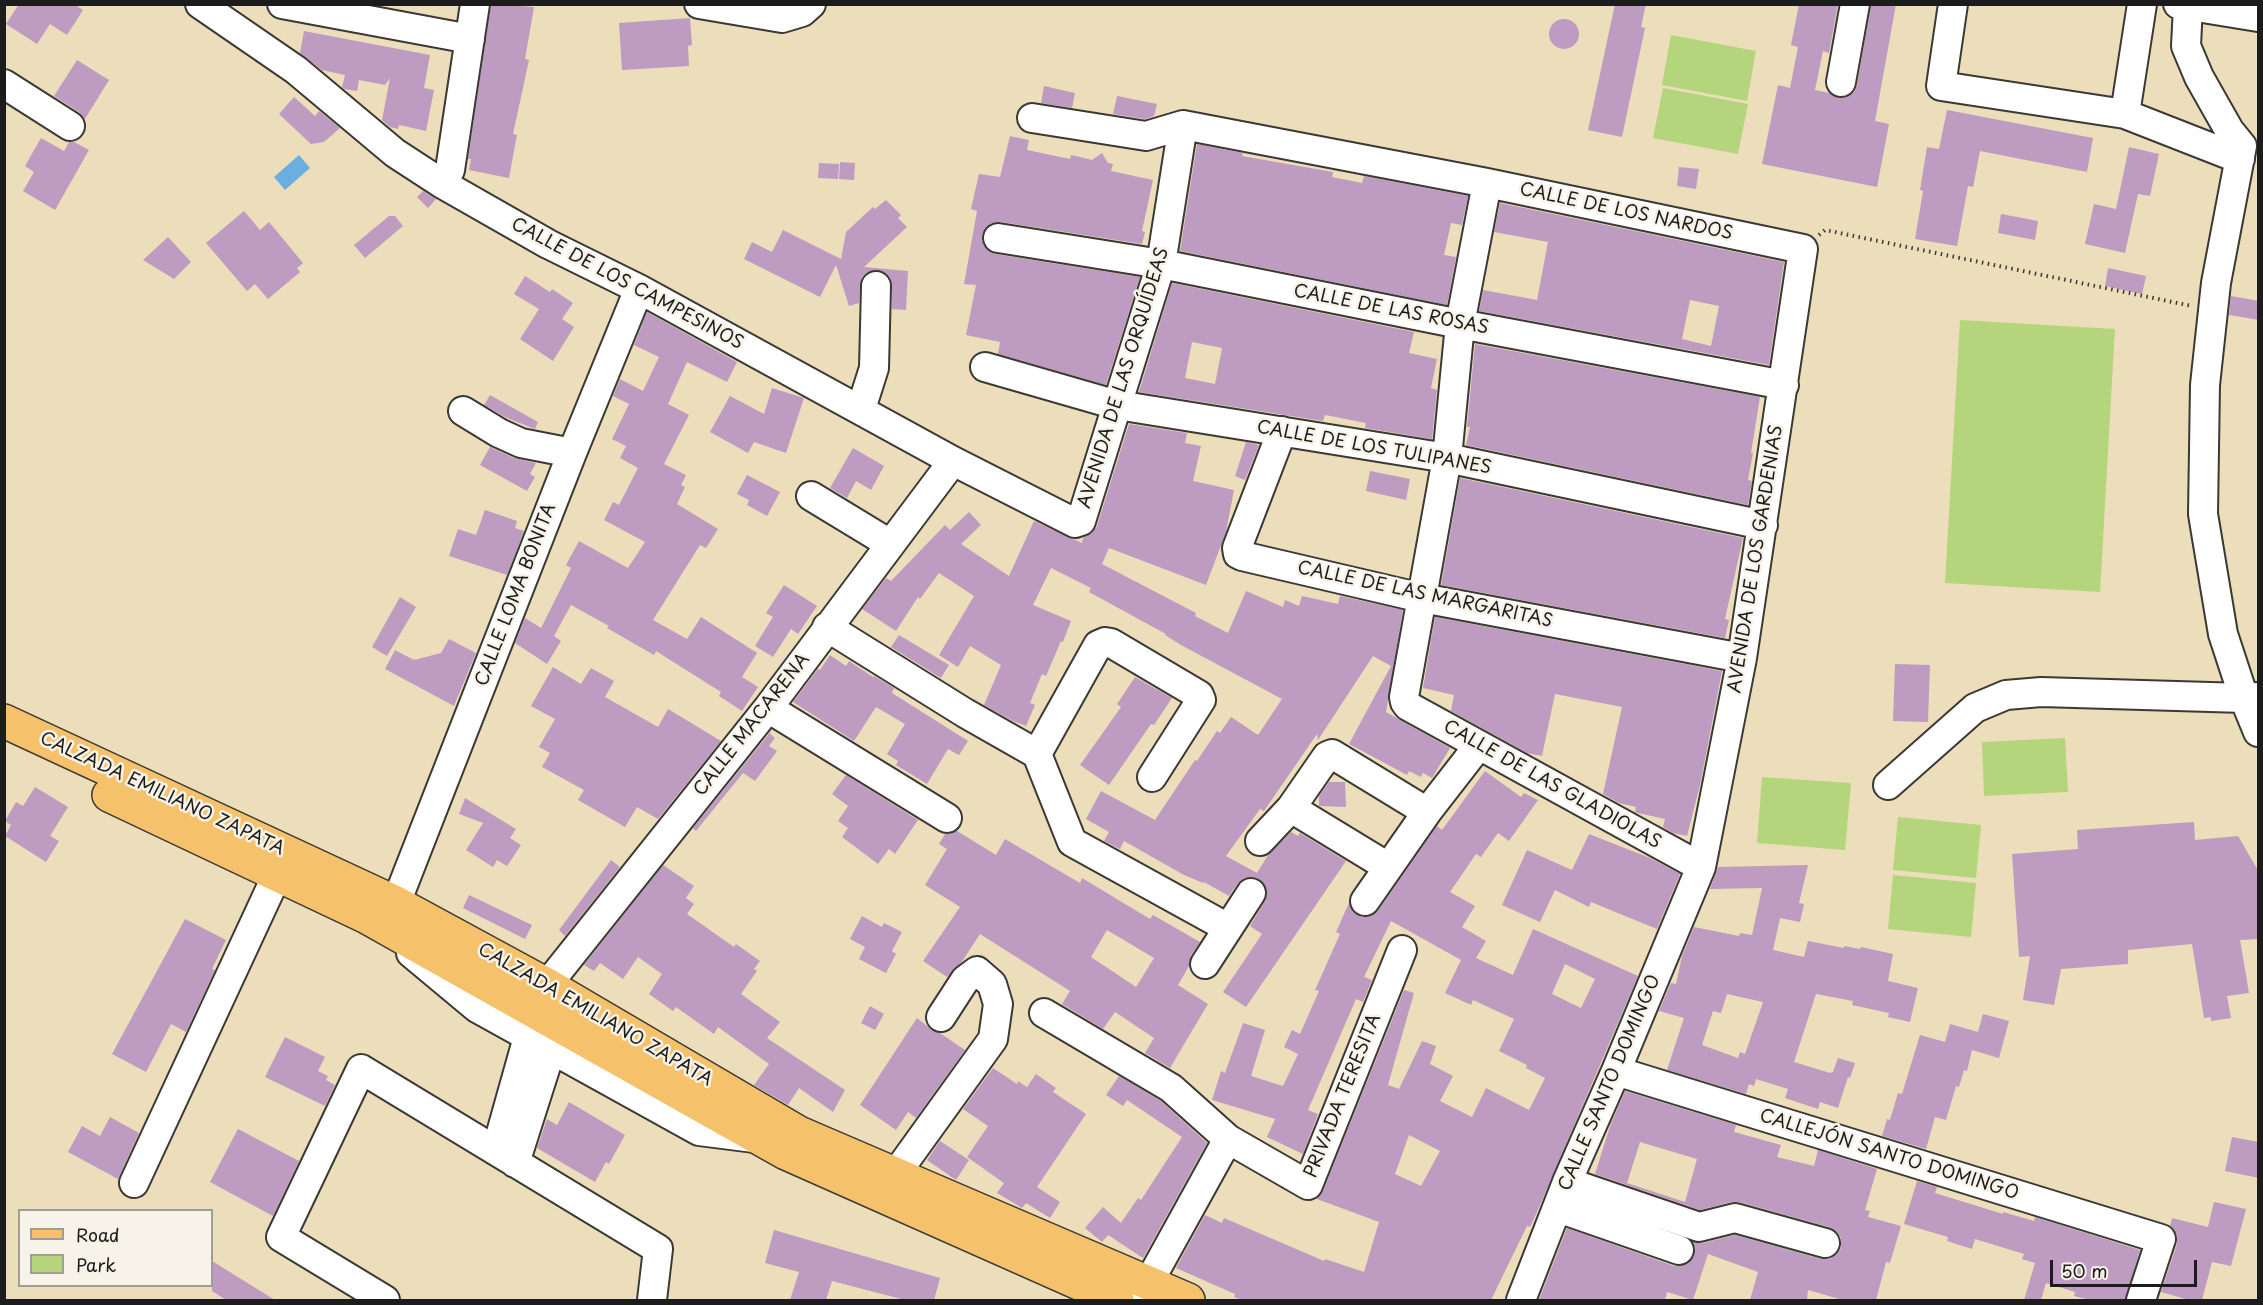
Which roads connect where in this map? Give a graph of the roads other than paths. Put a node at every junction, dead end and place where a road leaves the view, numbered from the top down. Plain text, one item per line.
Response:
1 (200, 4) edge
2 (282, 4) edge
3 (475, 4) edge
4 (699, 4) edge
5 (811, 4) edge
6 (1855, 4) edge
7 (1953, 4) edge
8 (2142, 4) edge
9 (2183, 5) edge
10 (2259, 17) edge
11 (470, 39) junction
12 (1841, 82) dead end
13 (4, 84) edge
14 (2125, 114) junction
15 (1032, 118) dead end
16 (1183, 125) junction
17 (70, 126) dead end
18 (2247, 147) edge
19 (441, 183) junction
20 (1487, 183) junction
21 (998, 238) dead end
22 (1803, 249) joint
23 (1161, 264) junction
24 (876, 285) dead end
25 (639, 289) junction
26 (1460, 324) junction
27 (986, 367) dead end
28 (1784, 385) junction
29 (1117, 405) junction
30 (861, 409) junction
31 (463, 411) dead end
32 (1282, 432) junction
33 (572, 453) junction
34 (1447, 458) junction
35 (953, 461) junction
36 (810, 496) dead end
37 (1079, 523) joint
38 (1763, 525) junction
39 (890, 544) junction
40 (1422, 598) junction
41 (827, 627) junction
42 (1742, 658) junction
43 (2251, 698) edge
44 (768, 708) junction
45 (4, 721) edge
46 (2259, 732) edge
47 (1479, 745) junction
48 (4, 746) edge
49 (1037, 754) junction
50 (1152, 777) dead end
51 (1888, 784) dead end
52 (1292, 808) junction
53 (1427, 812) junction
54 (947, 818) dead end
55 (1260, 841) dead end
56 (1388, 867) junction
57 (1701, 867) junction
58 (278, 874) junction
59 (1251, 893) dead end
60 (1365, 900) dead end
61 (382, 910) junction
62 (1228, 928) junction
63 (1402, 950) dead end
64 (1205, 964) dead end
65 (547, 985) junction
66 (1044, 1013) dead end
67 (941, 1017) dead end
68 (540, 1043) junction
69 (1616, 1071) junction
70 (762, 1139) junction
71 (1228, 1139) junction
72 (506, 1157) junction
73 (895, 1175) junction
74 (134, 1183) dead end
75 (1563, 1195) junction
76 (1825, 1243) dead end
77 (1679, 1250) dead end
78 (1071, 1291) edge
79 (1143, 1291) edge
80 (385, 1300) edge
81 (652, 1300) edge
82 (1117, 1300) edge
83 (1188, 1300) edge
84 (1521, 1300) edge
85 (2141, 1300) edge

1 - 19 street, CALLE DE LOS CAMPESINOS
2 - 11 street
3 - 11 street
4 - 5 street
6 - 12 street
7 - 14 street
8 - 14 street
9 - 10 street
9 - 18 street
11 - 19 street
13 - 17 street
14 - 18 street
15 - 16 street, CALLE DE LOS NARDOS
16 - 20 street, CALLE DE LOS NARDOS
16 - 23 street, AVENIDA DE LAS ORQUÍDEAS
18 - 43 street
19 - 25 street, CALLE DE LOS CAMPESINOS
20 - 22 street, CALLE DE LOS NARDOS
20 - 26 street
21 - 23 street, CALLE DE LAS ROSAS
22 - 28 street, AVENIDA DE LOS GARDENIAS
23 - 26 street, CALLE DE LAS ROSAS
23 - 29 street, AVENIDA DE LAS ORQUÍDEAS
24 - 30 street
25 - 30 street, CALLE DE LOS CAMPESINOS
25 - 33 street, CALLE LOMA BONITA
26 - 28 street, CALLE DE LAS ROSAS
26 - 34 street
27 - 29 street, CALLE DE LOS TULIPANES
28 - 38 street, AVENIDA DE LOS GARDENIAS
29 - 32 street, CALLE DE LOS TULIPANES
29 - 37 street, AVENIDA DE LAS ORQUÍDEAS
30 - 35 street, CALLE DE LOS CAMPESINOS
31 - 33 street
32 - 34 street, CALLE DE LOS TULIPANES
32 - 40 street, CALLE DE LAS MARGARITAS
33 - 61 street, CALLE LOMA BONITA
34 - 38 street, CALLE DE LOS TULIPANES
34 - 40 street
35 - 37 street, CALLE DE LOS CAMPESINOS
35 - 39 street, CALLE MACARENA
36 - 39 street
38 - 42 street, AVENIDA DE LOS GARDENIAS
39 - 41 street, CALLE MACARENA
40 - 42 street, CALLE DE LAS MARGARITAS
40 - 47 street, CALLE DE LAS GLADIOLAS
41 - 44 street, CALLE MACARENA
41 - 49 street
42 - 57 street, AVENIDA DE LOS GARDENIAS
43 - 46 street
43 - 51 street
44 - 54 street
44 - 65 street, CALLE MACARENA
45 - 61 main road, CALZADA EMILIANO ZAPATA
47 - 53 street
47 - 57 street, CALLE DE LAS GLADIOLAS
48 - 58 main road, CALZADA EMILIANO ZAPATA
49 - 50 street
49 - 62 street
52 - 53 street
52 - 55 street
52 - 56 street
53 - 56 street
56 - 60 street
57 - 69 street, CALLE SANTO DOMINGO
58 - 61 main road, CALZADA EMILIANO ZAPATA
58 - 74 street
59 - 62 street
61 - 65 main road, CALZADA EMILIANO ZAPATA
61 - 68 street
61 - 70 main road, CALZADA EMILIANO ZAPATA
62 - 64 street
63 - 71 street, PRIVADA TERESITA
65 - 73 main road, CALZADA EMILIANO ZAPATA
66 - 71 street
67 - 73 street
68 - 70 street
68 - 72 street
69 - 75 street, CALLE SANTO DOMINGO
69 - 85 street, CALLEJÓN SANTO DOMINGO
70 - 78 main road, CALZADA EMILIANO ZAPATA
71 - 79 street
72 - 80 street
72 - 81 street
73 - 79 main road, CALZADA EMILIANO ZAPATA
75 - 76 street
75 - 77 street
75 - 84 street, CALLE SANTO DOMINGO
78 - 82 main road, CALZADA EMILIANO ZAPATA
79 - 83 main road, CALZADA EMILIANO ZAPATA

